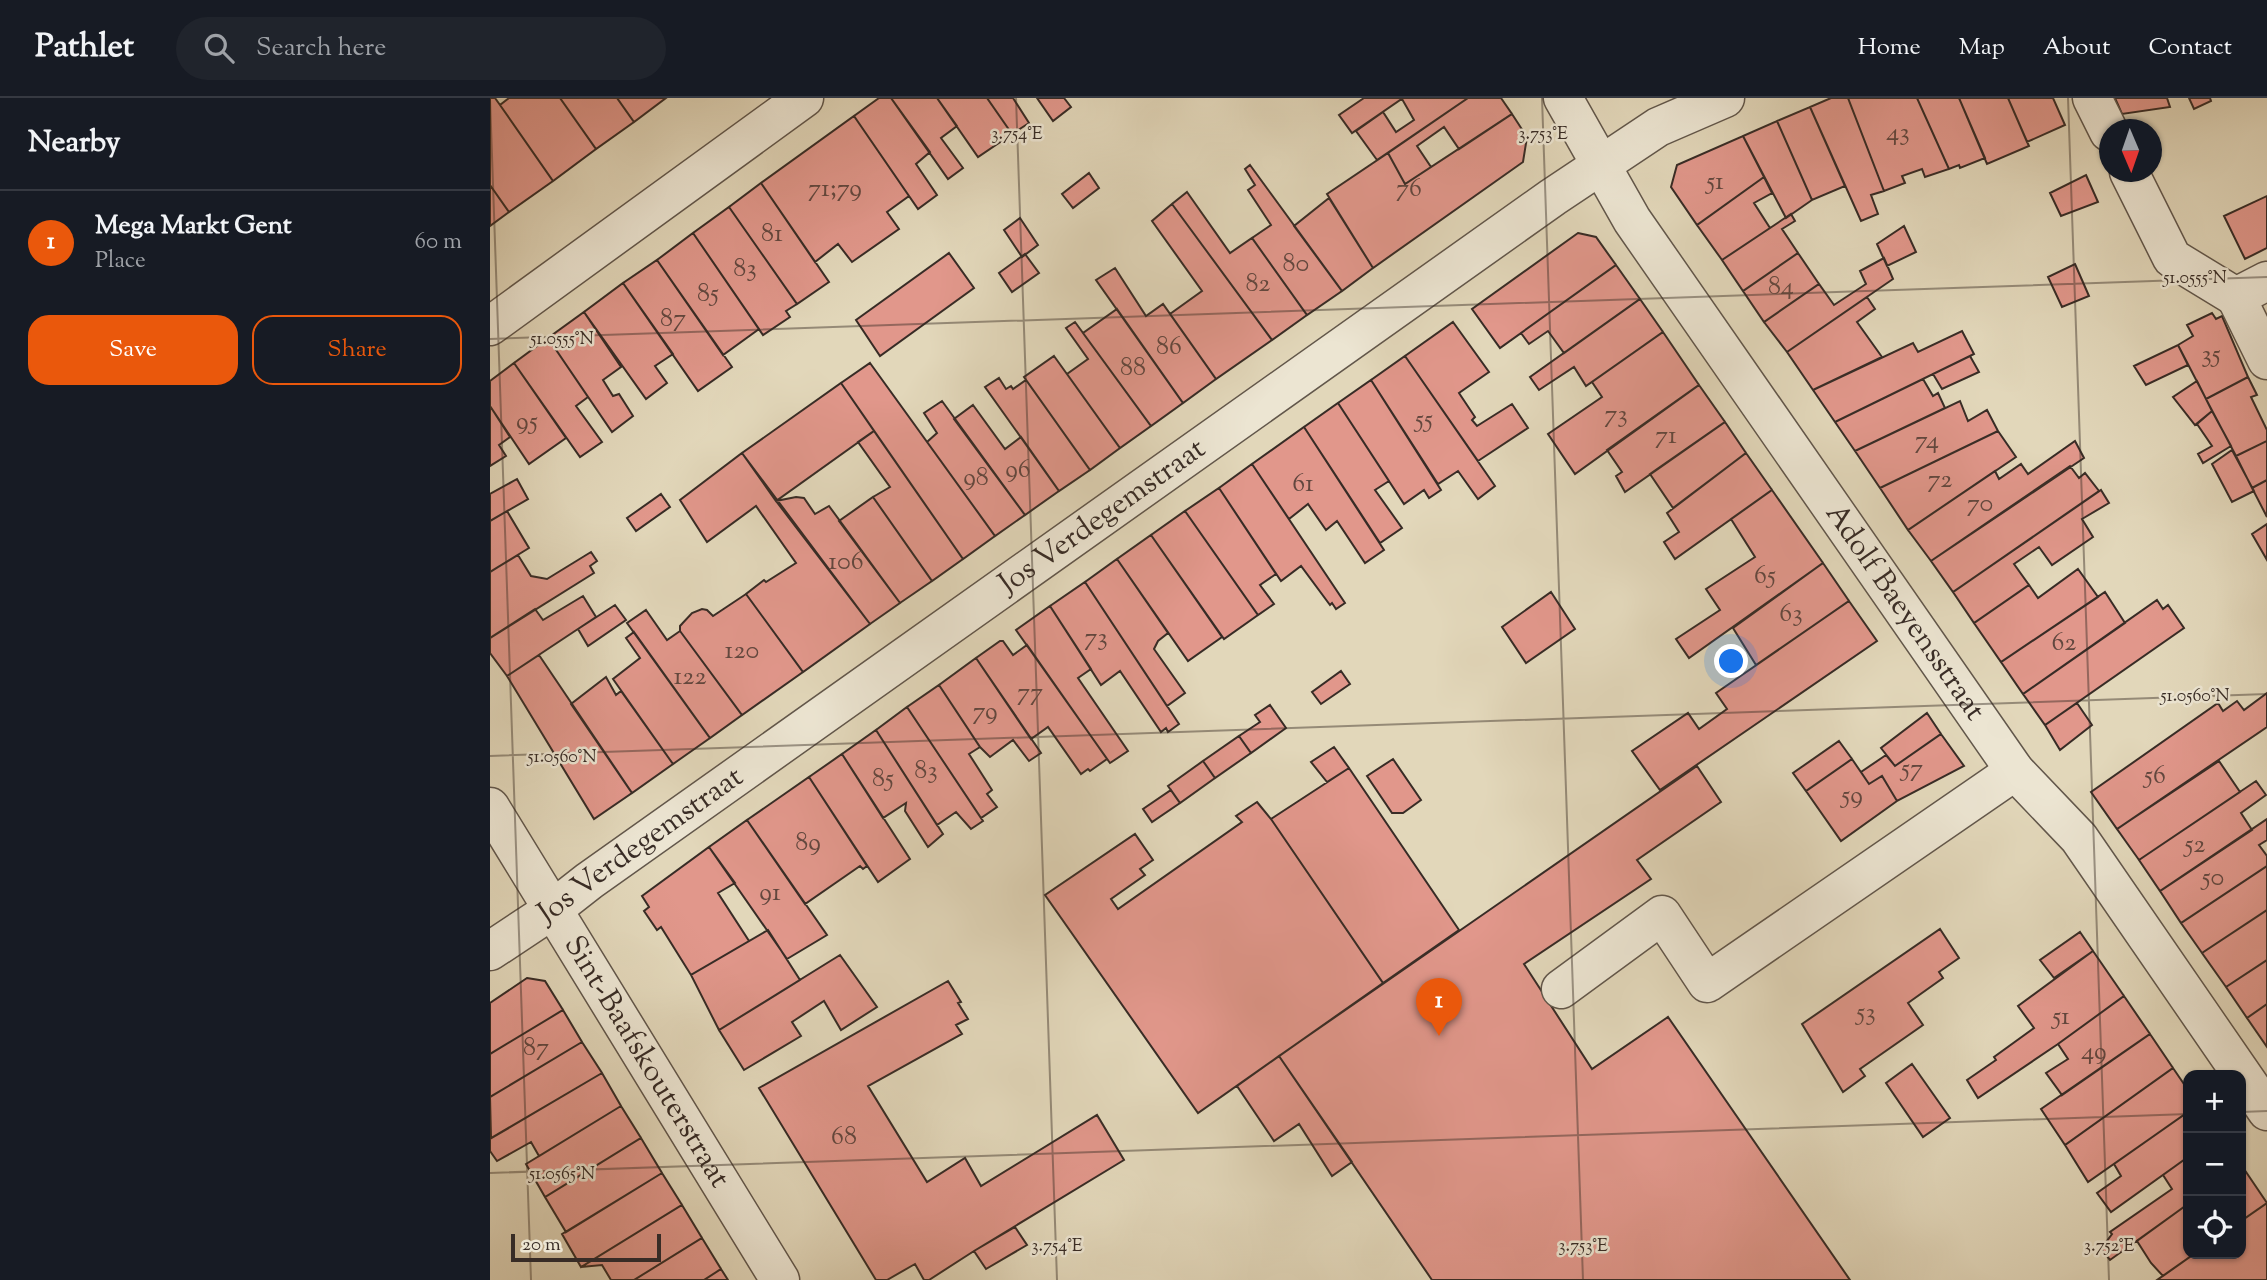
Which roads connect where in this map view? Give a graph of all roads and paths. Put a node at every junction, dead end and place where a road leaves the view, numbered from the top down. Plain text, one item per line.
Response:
1 (804, 98) edge
2 (1563, 98) edge
3 (1725, 98) edge
4 (2092, 98) edge
5 (2102, 119) edge
6 (1600, 165) junction
7 (2134, 182) edge
8 (2251, 289) edge
9 (490, 326) edge
10 (2267, 360) edge
11 (2015, 771) junction
12 (490, 807) edge
13 (552, 910) junction
14 (490, 951) edge
15 (1561, 989) dead end
16 (2267, 1111) edge
17 (780, 1280) edge

1 - 9 street
2 - 6 street, Adolf Baeyensstraat
3 - 6 street, Jos Verdegemstraat
4 - 5 street
6 - 11 street, Adolf Baeyensstraat
6 - 13 street, Jos Verdegemstraat
7 - 8 street
8 - 10 street
11 - 15 street
11 - 16 street, Adolf Baeyensstraat
12 - 13 street, Sint-Baafskouterstraat
13 - 14 street, Jos Verdegemstraat
13 - 17 street, Sint-Baafskouterstraat

